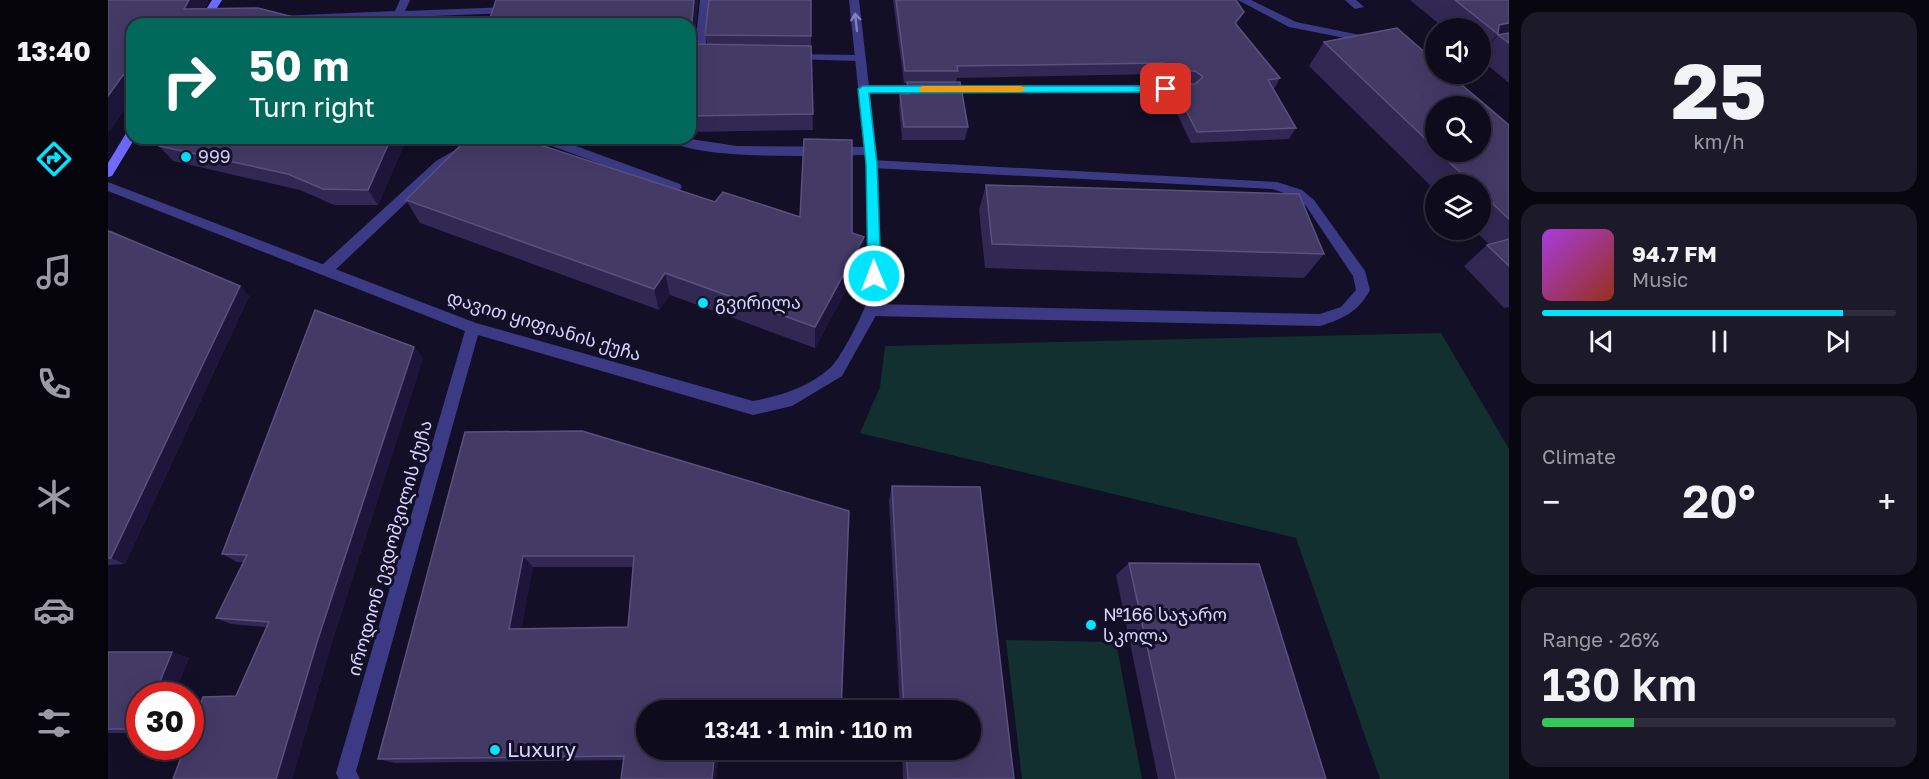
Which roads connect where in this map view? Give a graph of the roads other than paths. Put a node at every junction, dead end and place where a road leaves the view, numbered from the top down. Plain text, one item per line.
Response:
1 (217, 0) edge
2 (405, 0) edge
3 (705, 0) edge
4 (854, 0) edge
5 (1242, 0) edge
6 (526, 9) edge
7 (399, 14) junction
8 (208, 18) edge
9 (294, 18) edge
10 (1509, 48) edge
11 (1491, 51) edge
12 (1425, 54) edge
13 (721, 57) edge
14 (776, 57) edge
15 (860, 58) junction
16 (863, 89) junction
17 (1188, 89) edge
18 (126, 143) edge
19 (475, 144) edge
20 (558, 144) edge
21 (685, 144) edge
22 (871, 158) junction
23 (108, 173) edge
24 (108, 186) edge
25 (676, 187) edge
26 (326, 270) junction
27 (872, 310) junction
28 (473, 328) junction
29 (350, 779) edge

1 - 8 main road
2 - 7 street
3 - 13 street
15 -> 4 street
5 - 12 street
6 - 7 street
7 - 9 street
10 - 11 street
14 - 15 street
15 - 16 street
16 - 17 street
16 - 22 street
18 - 23 main road
19 - 26 street
20 - 25 street
21 - 22 street
22 - 27 street
22 - 27 street
24 - 26 street, დავით ყიფიანის ქუჩა
26 - 28 street, დავით ყიფიანის ქუჩა
27 - 28 street, დავით ყიფიანის ქუჩა
28 - 29 street, იროდიონ ევდოშვილის ქუჩა

